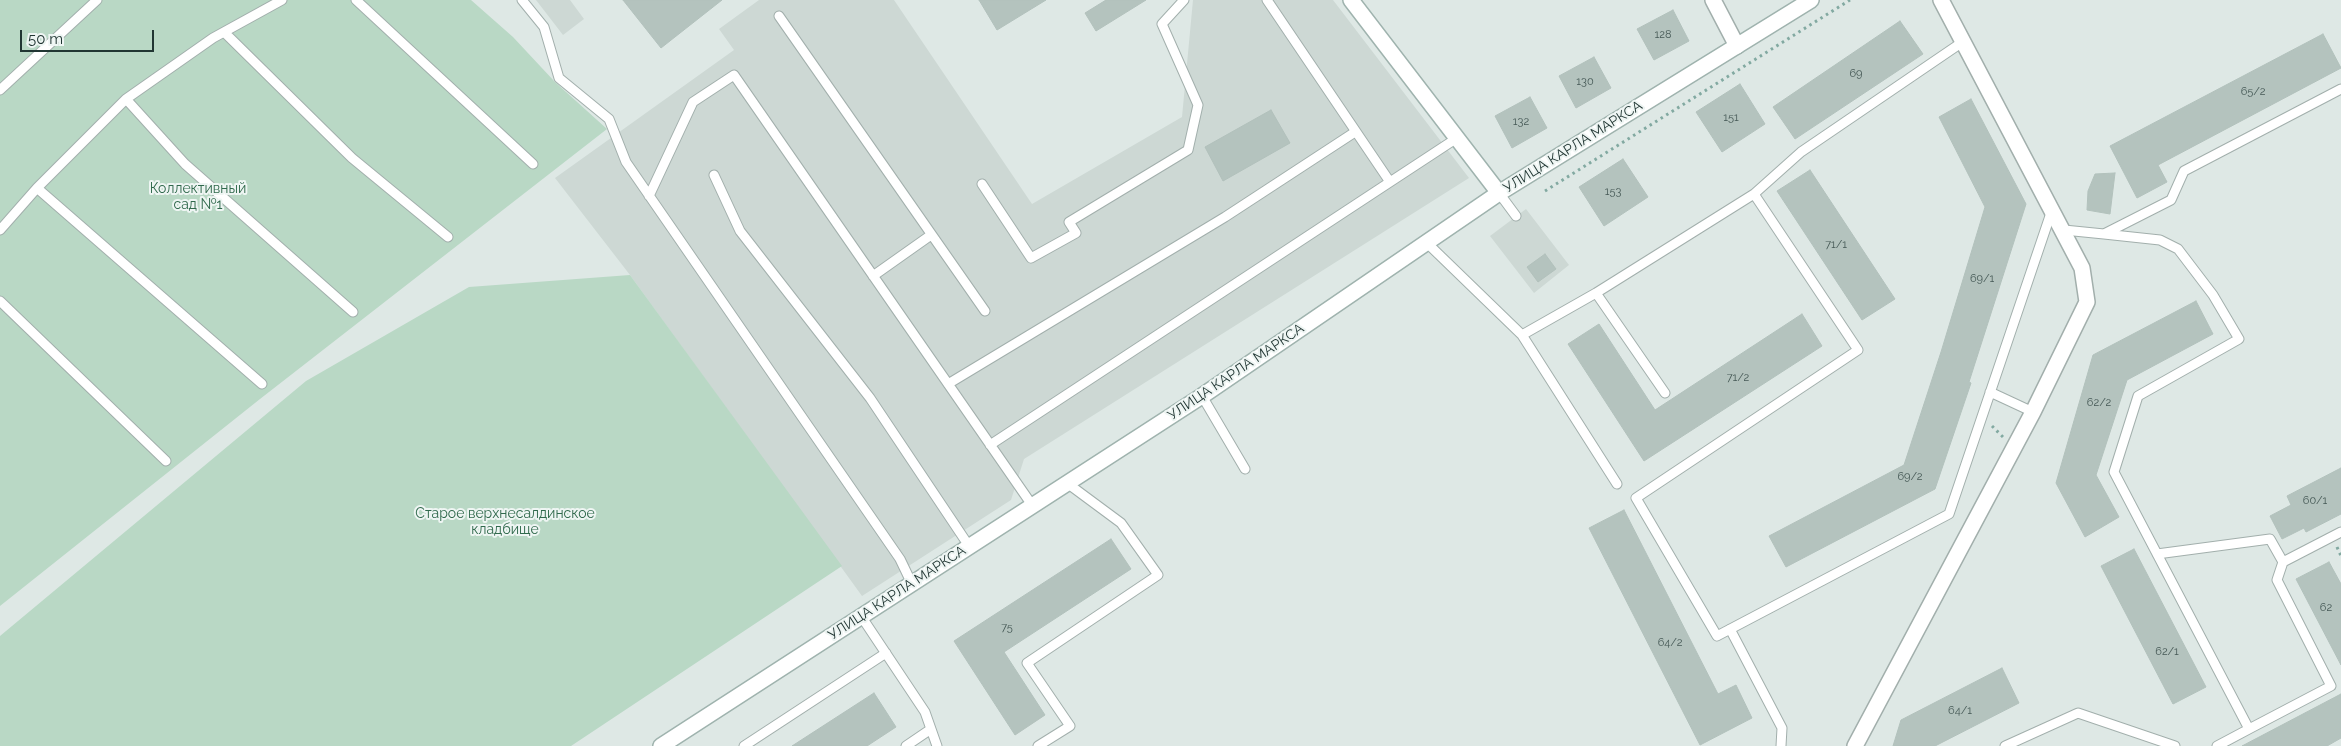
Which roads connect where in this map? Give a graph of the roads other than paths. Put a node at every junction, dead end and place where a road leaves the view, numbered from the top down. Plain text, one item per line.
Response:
1 (97, 0) edge
2 (282, 0) edge
3 (356, 0) edge
4 (522, 0) edge
5 (1184, 0) edge
6 (1267, 0) edge
7 (1351, 0) edge
8 (1713, 0) edge
9 (1812, 0) edge
10 (1942, 0) edge
11 (779, 16) dead end
12 (224, 32) junction
13 (1964, 41) junction
14 (1737, 46) junction
15 (2341, 89) edge
16 (0, 90) edge
17 (126, 99) junction
18 (1355, 132) junction
19 (1457, 138) junction
20 (533, 164) dead end
21 (714, 175) dead end
22 (1390, 182) junction
23 (982, 184) dead end
24 (36, 188) junction
25 (1499, 193) junction
26 (1754, 194) junction
27 (649, 196) junction
28 (2052, 210) junction
29 (1516, 216) dead end
30 (0, 230) edge
31 (2064, 230) junction
32 (2104, 234) junction
33 (931, 235) junction
34 (448, 237) dead end
35 (1427, 243) junction
36 (873, 276) junction
37 (1596, 293) junction
38 (0, 301) edge
39 (985, 311) dead end
40 (353, 312) dead end
41 (1522, 335) junction
42 (262, 384) dead end
43 (948, 384) junction
44 (1990, 392) junction
45 (1666, 393) dead end
46 (1202, 396) junction
47 (2033, 412) junction
48 (990, 445) junction
49 (166, 461) dead end
50 (1245, 469) dead end
51 (1067, 483) junction
52 (1617, 484) dead end
53 (1032, 505) junction
54 (2341, 532) edge
55 (969, 546) junction
56 (2157, 554) junction
57 (2283, 562) junction
58 (912, 584) junction
59 (861, 616) junction
60 (1730, 629) junction
61 (886, 653) junction
62 (931, 729) junction
63 (2249, 729) junction
64 (661, 746) edge
65 (744, 746) edge
66 (906, 746) edge
67 (937, 746) edge
68 (1038, 746) edge
69 (1781, 746) edge
70 (1855, 746) edge
71 (2005, 746) edge
72 (2175, 746) edge
73 (2217, 746) edge

1 - 16 lane
2 - 12 lane
3 - 20 lane
4 - 27 lane
5 - 23 lane
6 - 18 lane
7 - 19 street
8 - 14 street
9 - 14 street, УЛИЦА КАРЛА МАРКСА
10 - 13 street
11 - 33 lane
12 - 17 lane
12 - 34 lane
13 - 26 lane
13 - 28 street
14 - 25 street, УЛИЦА КАРЛА МАРКСА
15 - 32 lane
17 - 24 lane
17 - 40 lane
18 - 22 lane
18 - 43 lane
19 - 22 lane
19 - 25 street
21 - 55 lane
22 - 48 lane
24 - 30 lane
24 - 42 lane
25 - 29 lane
25 - 35 street, УЛИЦА КАРЛА МАРКСА
26 - 37 lane
26 - 60 lane
27 - 36 lane
27 - 58 lane
28 - 31 street
28 - 44 lane
31 - 32 lane
31 - 47 street
32 - 56 lane
33 - 36 lane
33 - 39 lane
35 - 41 lane
35 - 46 street, УЛИЦА КАРЛА МАРКСА
36 - 43 lane
37 - 41 lane
37 - 45 lane
38 - 49 lane
41 - 52 lane
43 - 48 lane
44 - 47 lane
44 - 60 lane
46 - 50 lane
46 - 51 street, УЛИЦА КАРЛА МАРКСА
47 - 70 street
48 - 53 lane
51 - 53 street, УЛИЦА КАРЛА МАРКСА
51 - 68 lane
53 - 55 street, УЛИЦА КАРЛА МАРКСА
54 - 57 lane
55 - 58 street, УЛИЦА КАРЛА МАРКСА
56 - 57 lane
56 - 63 lane
57 - 63 lane
58 - 59 street, УЛИЦА КАРЛА МАРКСА
59 - 61 lane
59 - 64 street, УЛИЦА КАРЛА МАРКСА
60 - 69 lane
61 - 62 lane
61 - 65 lane
62 - 66 lane
62 - 67 lane
63 - 73 lane
71 - 72 lane

